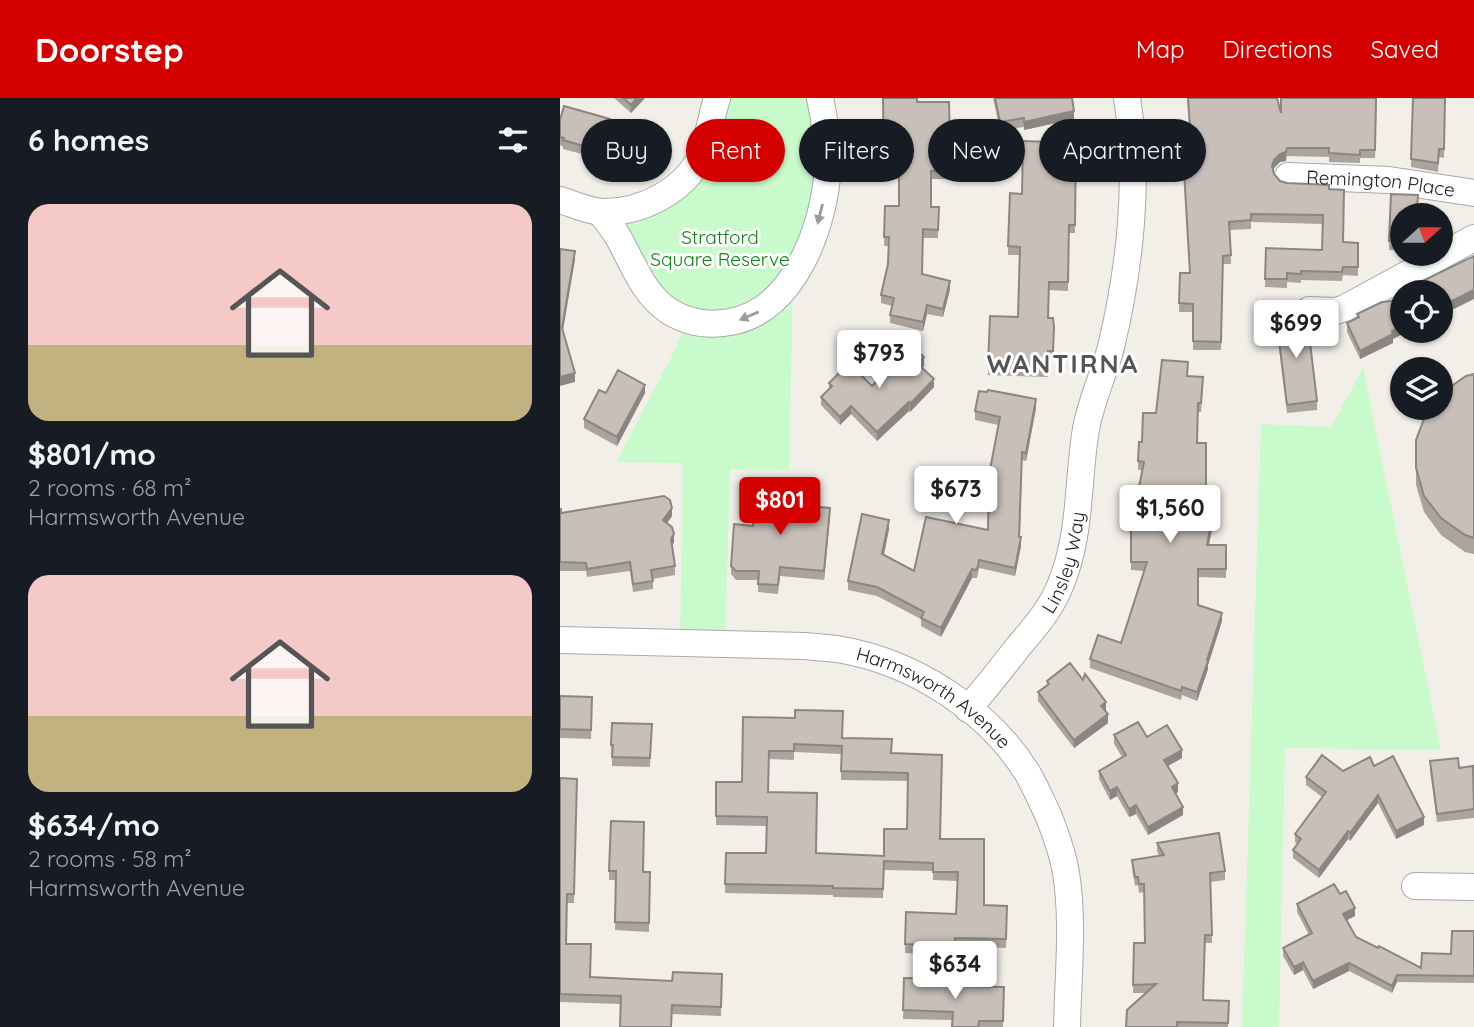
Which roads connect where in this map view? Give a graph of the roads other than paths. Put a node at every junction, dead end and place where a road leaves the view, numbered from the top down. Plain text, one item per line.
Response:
1 (717, 98) edge
2 (820, 98) edge
3 (1127, 98) edge
4 (1288, 176) dead end
5 (1474, 193) edge
6 (560, 200) edge
7 (600, 212) junction
8 (1474, 238) edge
9 (1309, 310) dead end
10 (560, 640) edge
11 (968, 709) junction
12 (1415, 886) dead end
13 (1474, 887) edge
14 (1067, 1027) edge

1 - 7 street
2 -> 7 street
3 - 11 street, Linsley Way
4 - 5 street, Remington Place
6 - 7 street
8 - 9 street
10 - 11 street, Harmsworth Avenue
11 - 14 street, Harmsworth Avenue
12 - 13 street

